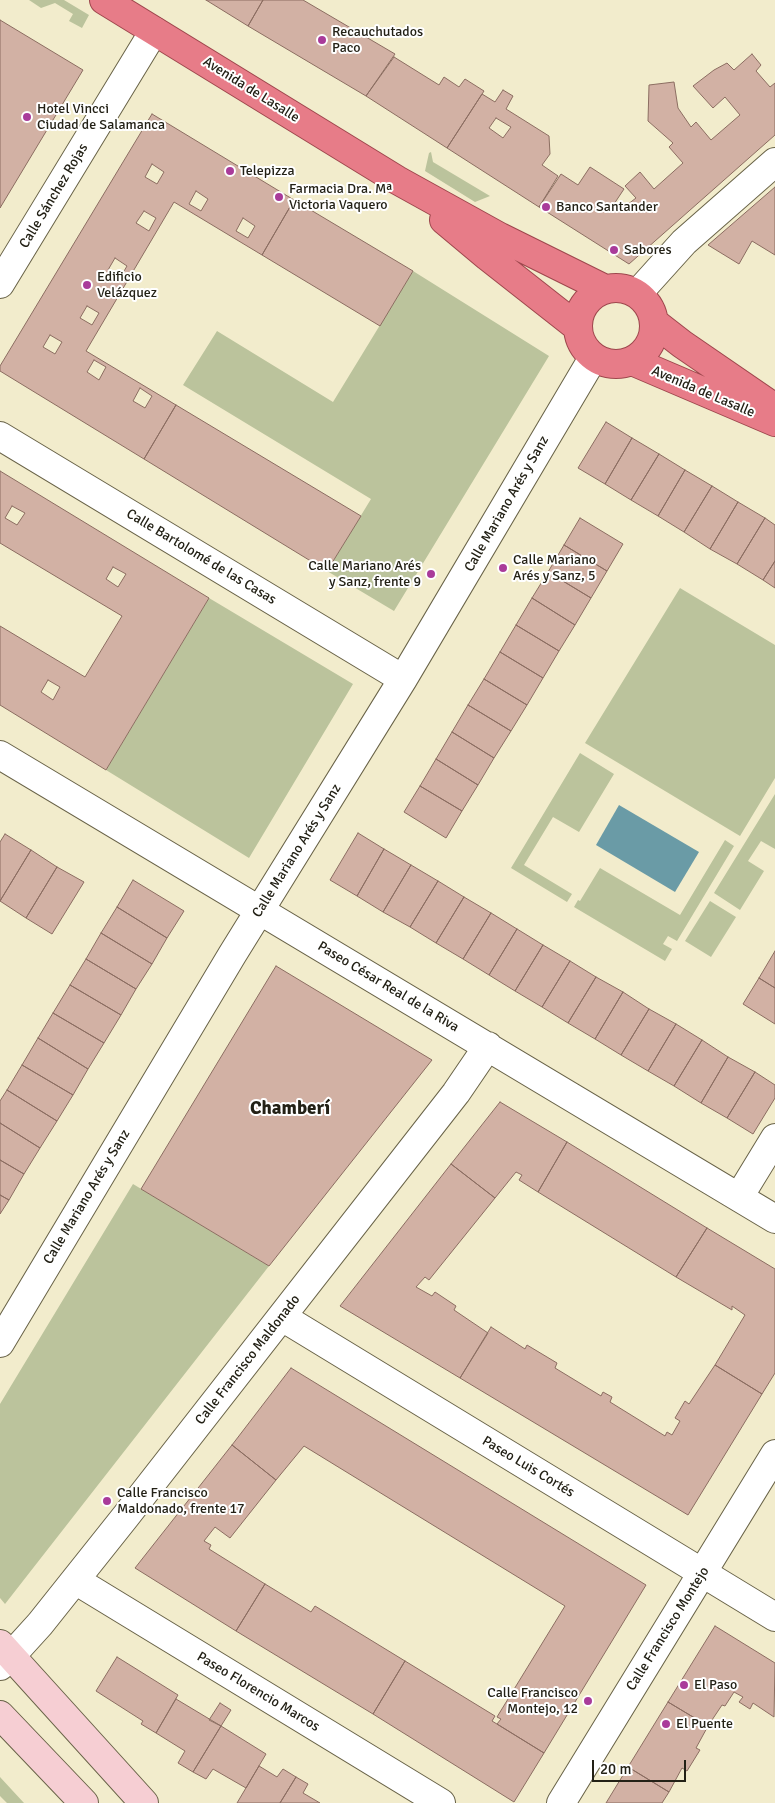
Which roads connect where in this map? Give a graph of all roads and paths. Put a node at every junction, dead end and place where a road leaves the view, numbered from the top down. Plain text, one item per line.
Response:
1 (104, 0) edge
2 (154, 31) junction
3 (775, 162) edge
4 (398, 180) junction
5 (0, 284) edge
6 (603, 288) junction
7 (638, 293) junction
8 (655, 323) junction
9 (576, 326) junction
10 (593, 358) junction
11 (632, 362) junction
12 (775, 408) edge
13 (775, 422) edge
14 (0, 436) edge
15 (402, 679) junction
16 (0, 755) edge
17 (260, 911) junction
18 (488, 1046) junction
19 (775, 1138) edge
20 (739, 1197) junction
21 (775, 1219) edge
22 (282, 1316) junction
23 (0, 1342) edge
24 (775, 1454) edge
25 (702, 1573) junction
26 (75, 1580) junction
27 (775, 1617) edge
28 (4, 1656) edge
29 (0, 1715) edge
30 (84, 1803) edge
31 (144, 1803) edge
32 (441, 1803) edge
33 (560, 1803) edge

1 - 2 highway, Avenida de Lasalle
2 - 4 highway, Avenida de Lasalle
2 - 5 street, Calle Sánchez Rojas
3 - 7 street
4 - 6 highway, Avenida de Lasalle
4 - 9 highway, Avenida de Lasalle
6 - 7 highway
6 - 9 highway
7 - 8 highway
8 - 11 highway
8 - 12 highway, Avenida de Lasalle
9 - 10 highway
10 - 11 highway
10 - 15 street, Calle Mariano Arés y Sanz
11 - 13 highway, Avenida de Lasalle
14 - 15 street, Calle Bartolomé de las Casas
15 - 17 street, Calle Mariano Arés y Sanz
16 - 17 street, Paseo César Real de la Riva
17 - 18 street, Paseo César Real de la Riva
17 - 23 street, Calle Mariano Arés y Sanz
18 - 20 street, Paseo César Real de la Riva
18 - 22 street, Calle Francisco Maldonado
19 - 20 street
20 - 21 street, Paseo César Real de la Riva
22 - 25 street, Paseo Luis Cortés
22 - 26 street, Calle Francisco Maldonado
24 - 25 street, Calle Francisco Montejo
25 - 27 street, Paseo Luis Cortés
25 - 33 street, Calle Francisco Montejo
26 - 28 street, Calle Francisco Maldonado
26 - 32 street, Paseo Florencio Marcos
28 - 31 main road
29 - 30 main road

